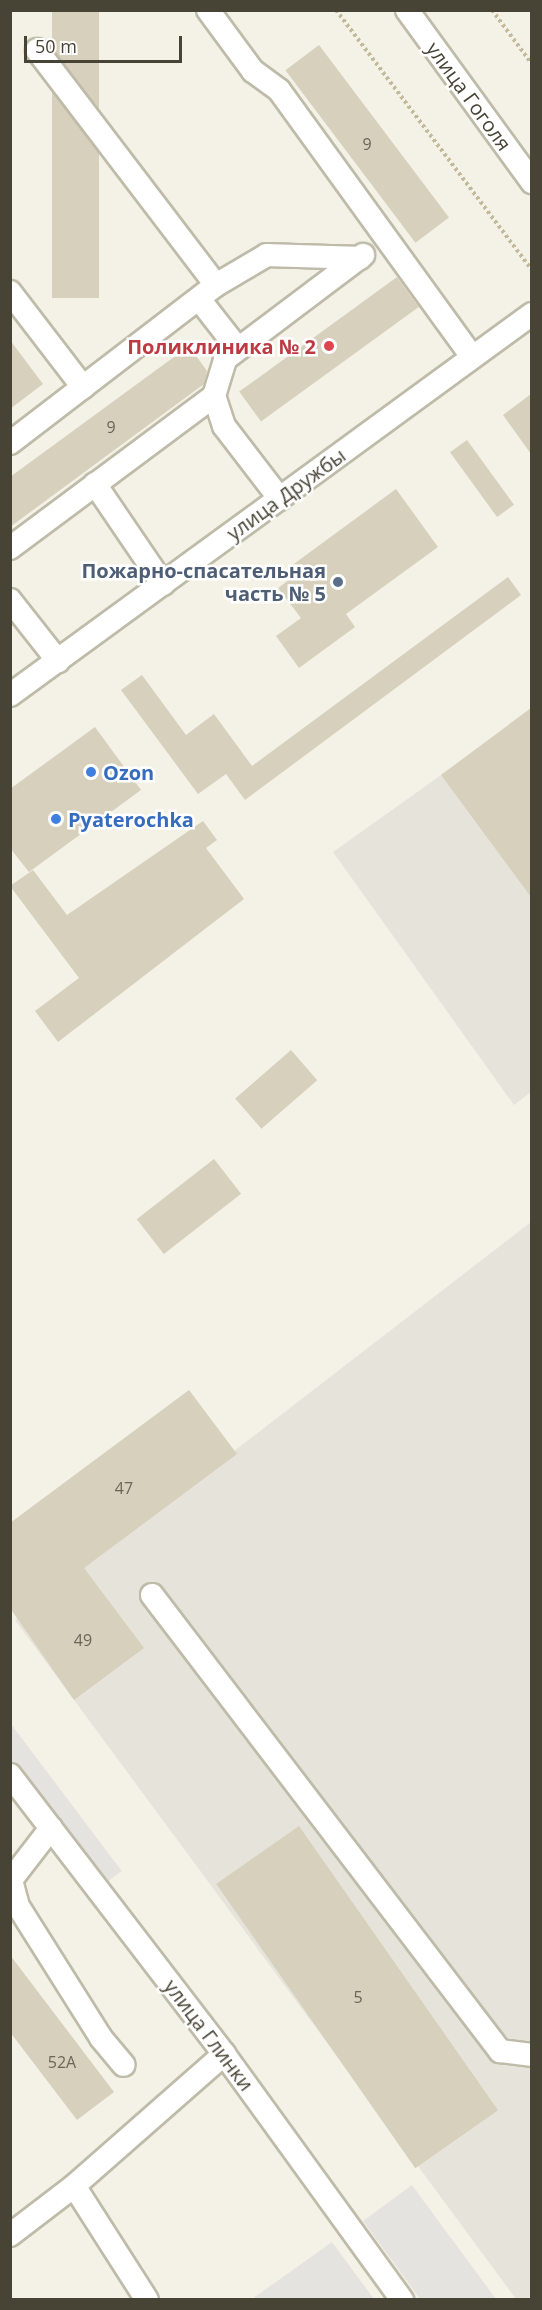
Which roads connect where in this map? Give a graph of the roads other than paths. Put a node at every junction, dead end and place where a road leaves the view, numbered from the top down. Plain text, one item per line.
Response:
1 (208, 10) edge
2 (407, 10) edge
3 (37, 50) dead end
4 (531, 182) edge
5 (386, 238) junction
6 (360, 258) junction
7 (10, 292) edge
8 (208, 292) junction
9 (531, 314) edge
10 (238, 349) junction
11 (472, 357) junction
12 (83, 387) junction
13 (214, 396) junction
14 (10, 442) edge
15 (95, 484) junction
16 (280, 499) junction
17 (10, 548) edge
18 (163, 584) junction
19 (10, 600) edge
20 (58, 661) junction
21 (10, 695) edge
22 (152, 1595) dead end
23 (10, 1775) edge
24 (51, 1828) junction
25 (224, 2054) junction
26 (531, 2055) edge
27 (124, 2066) dead end
28 (74, 2186) junction
29 (10, 2235) edge
30 (147, 2300) edge
31 (402, 2300) edge

1 - 5 street
2 - 4 street, улица Гоголя
3 - 8 street
5 - 6 street
5 - 11 street
6 - 8 street
6 - 10 street
7 - 12 street
8 - 10 street
8 - 12 street
9 - 11 street, улица Дружбы
10 - 13 street
11 - 16 street, улица Дружбы
12 - 14 street
13 - 15 street
13 - 16 street
15 - 17 street
15 - 18 street
16 - 18 street, улица Дружбы
18 - 20 street, улица Дружбы
19 - 20 street
20 - 21 street, улица Дружбы
22 - 26 street
23 - 24 street, улица Глинки
24 - 25 street, улица Глинки
24 - 27 street
25 - 28 street
25 - 31 street, улица Глинки
28 - 29 street
28 - 30 street

